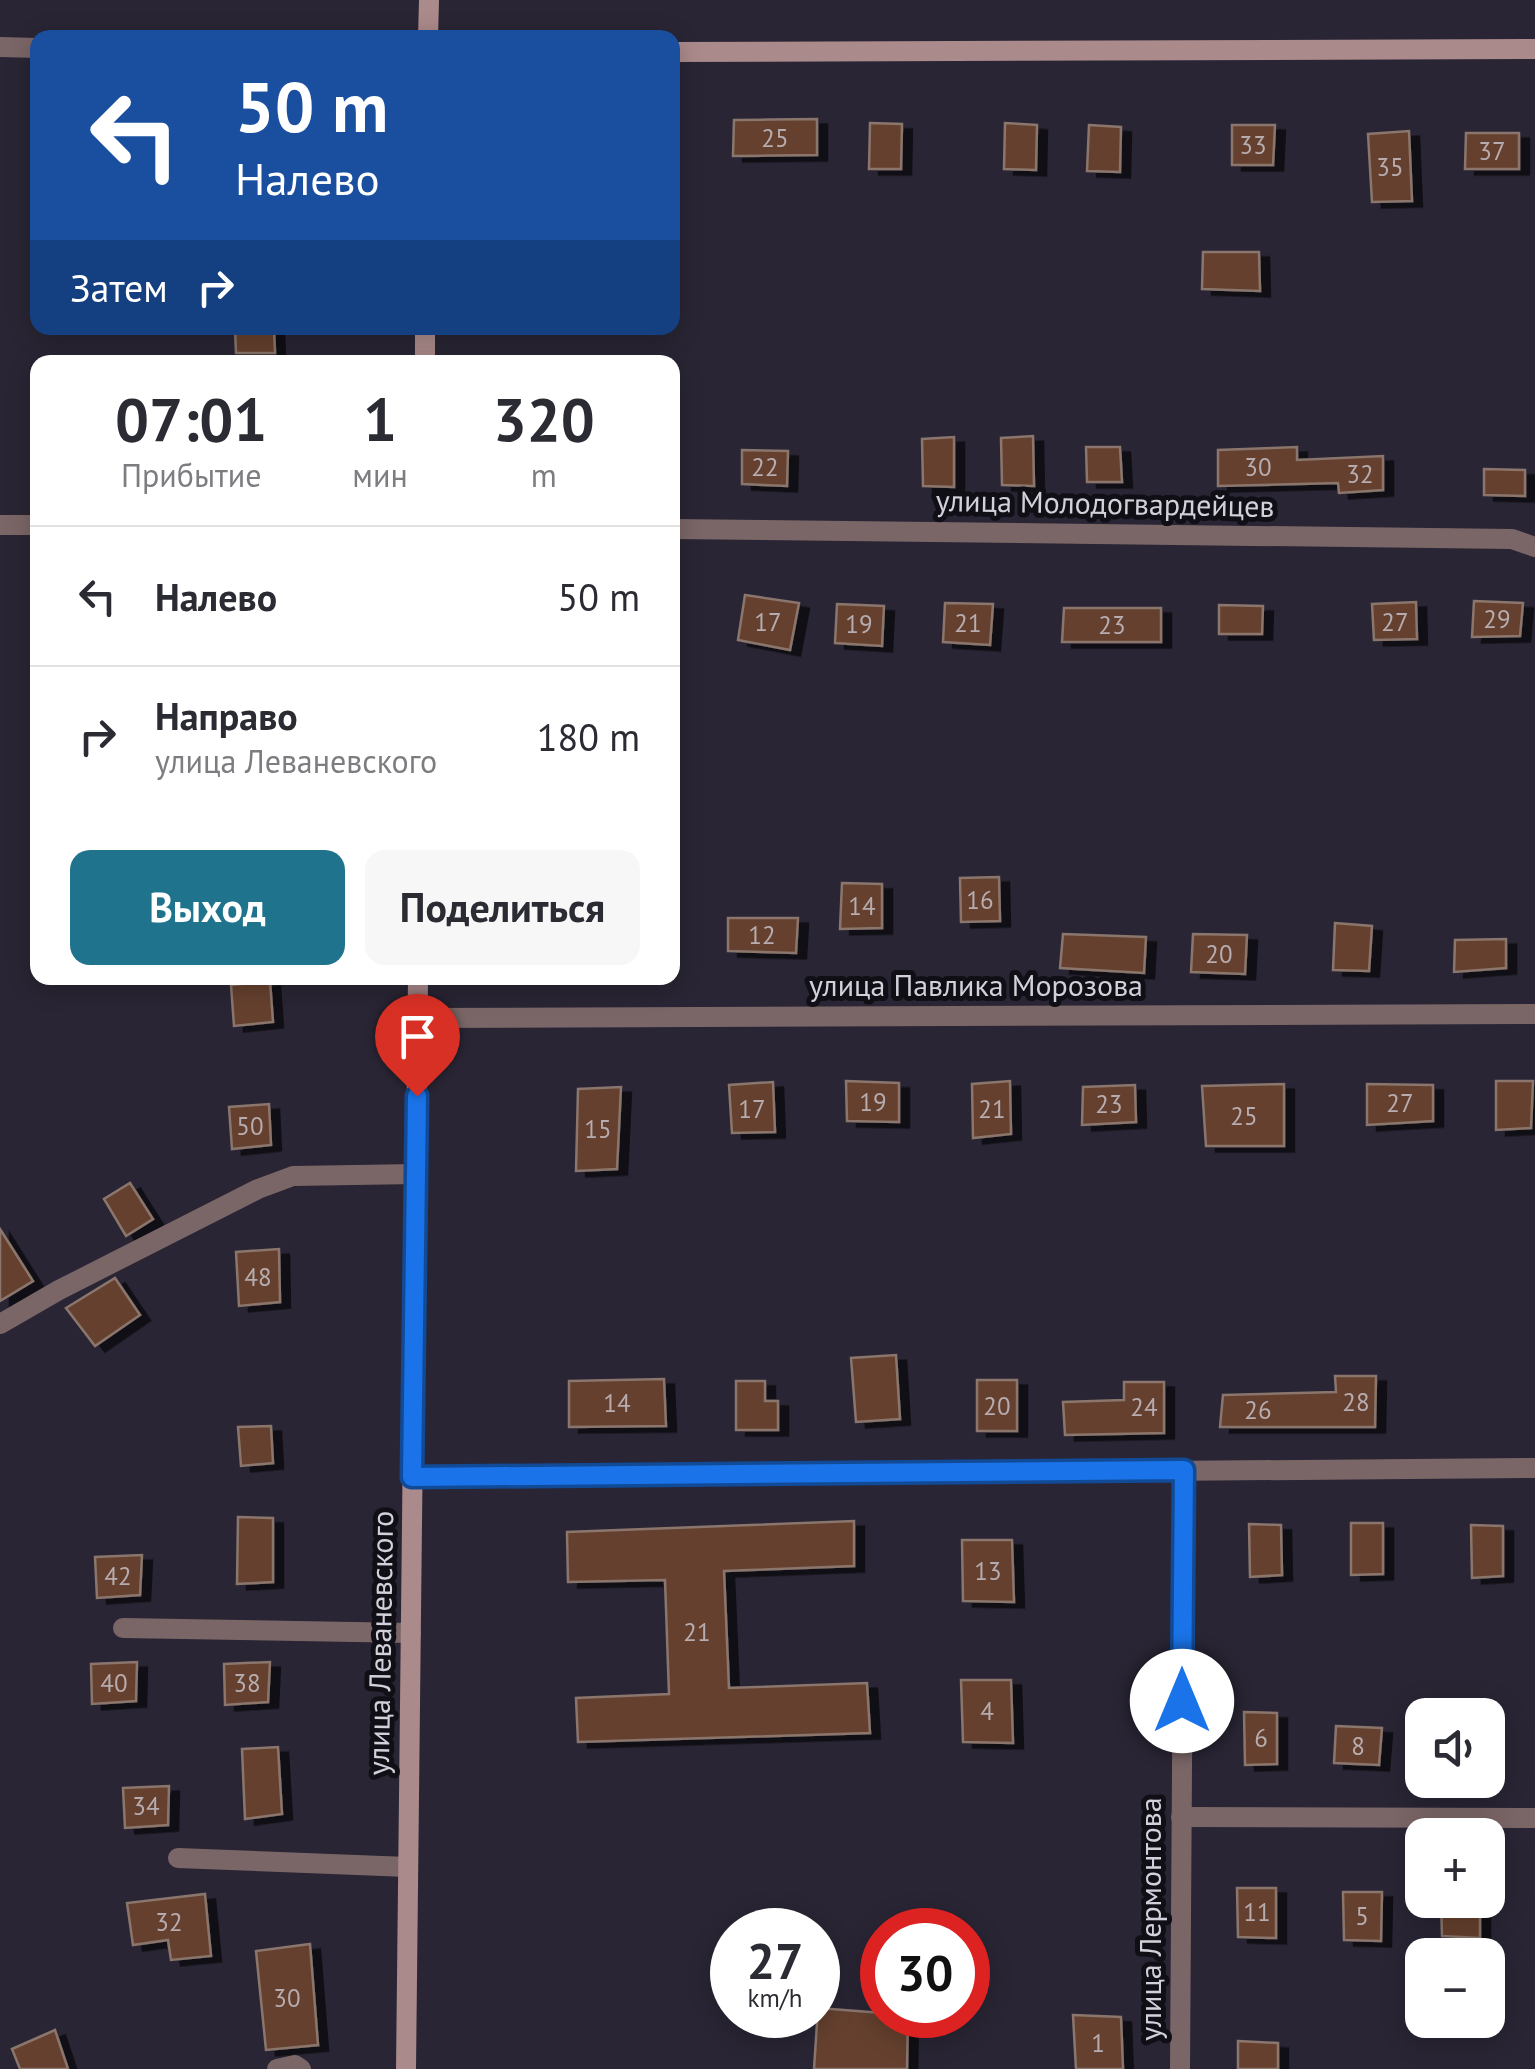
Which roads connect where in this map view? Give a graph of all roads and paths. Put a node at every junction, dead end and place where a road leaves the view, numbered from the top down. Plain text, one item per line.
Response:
1 (429, 0) edge
2 (428, 30) edge
3 (0, 47) edge
4 (30, 48) edge
5 (1535, 50) edge
6 (680, 52) edge
7 (0, 525) edge
8 (30, 525) edge
9 (680, 530) edge
10 (1535, 547) edge
11 (418, 985) edge
12 (1535, 1014) edge
13 (418, 1018) junction
14 (416, 1174) junction
15 (0, 1324) edge
16 (1535, 1468) edge
17 (1184, 1470) junction
18 (412, 1477) junction
19 (122, 1628) dead end
20 (411, 1633) junction
21 (1181, 1817) junction
22 (1535, 1818) edge
23 (178, 1858) dead end
24 (408, 1867) junction
25 (277, 2069) edge
26 (302, 2069) edge
27 (406, 2069) edge
28 (1180, 2069) edge

1 - 2 street
3 - 4 street
5 - 6 street
7 - 8 street
9 - 10 street, улица Молодогвардейцев
11 - 13 street, улица Леваневского
12 - 13 street, улица Павлика Морозова
13 - 14 street, улица Леваневского
14 - 15 street
14 - 18 street, улица Леваневского
16 - 17 street
17 - 18 street
17 - 21 street, улица Лермонтова
18 - 20 street, улица Леваневского
19 - 20 street
20 - 24 street, улица Леваневского
21 - 22 street
21 - 28 street, улица Лермонтова
23 - 24 street
24 - 27 street, улица Леваневского
25 - 26 street

